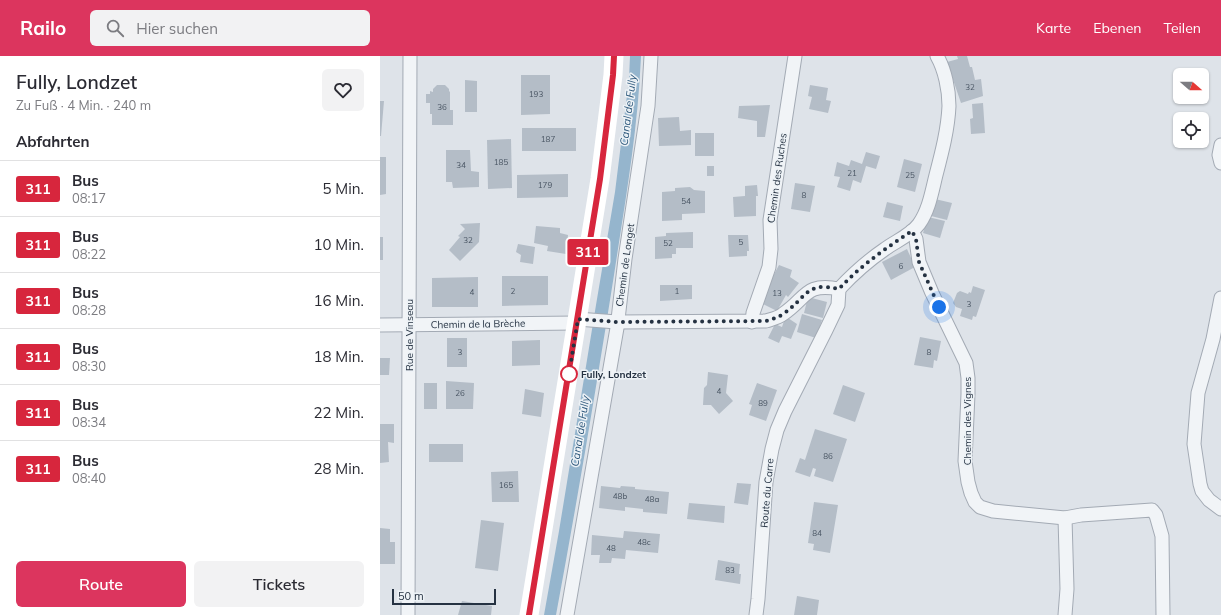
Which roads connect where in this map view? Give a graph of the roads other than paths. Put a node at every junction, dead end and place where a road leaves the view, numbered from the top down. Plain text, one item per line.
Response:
1 (410, 56) edge
2 (614, 56) edge
3 (650, 56) edge
4 (795, 56) edge
5 (937, 56) edge
6 (1221, 145) edge
7 (1221, 163) edge
8 (912, 231) junction
9 (839, 289) junction
10 (1221, 298) edge
11 (581, 321) junction
12 (613, 321) junction
13 (752, 322) junction
14 (380, 325) edge
15 (409, 325) junction
16 (1221, 509) edge
17 (1064, 518) junction
18 (408, 615) edge
19 (529, 615) edge
20 (567, 615) edge
21 (756, 615) edge
22 (1065, 615) edge
23 (1163, 615) edge

1 - 15 street, Rue de Vinseau
2 - 11 main road
3 - 12 street, Chemin de Longet
4 - 13 street, Chemin des Ruches
5 - 8 street
6 - 7 street
8 - 9 street
8 - 17 street, Chemin des Vignes
9 - 13 street, Chemin de la Brèche
9 - 21 street, Route du Carre
10 - 16 street
11 - 12 street, Chemin de la Brèche
11 - 15 street, Chemin de la Brèche
11 - 19 main road
12 - 13 street, Chemin de la Brèche
12 - 20 street, Chemin de Longet
14 - 15 street, Chemin de la Brèche
15 - 18 street, Rue de Vinseau
17 - 22 street
17 - 23 street, Chemin des Vignes

